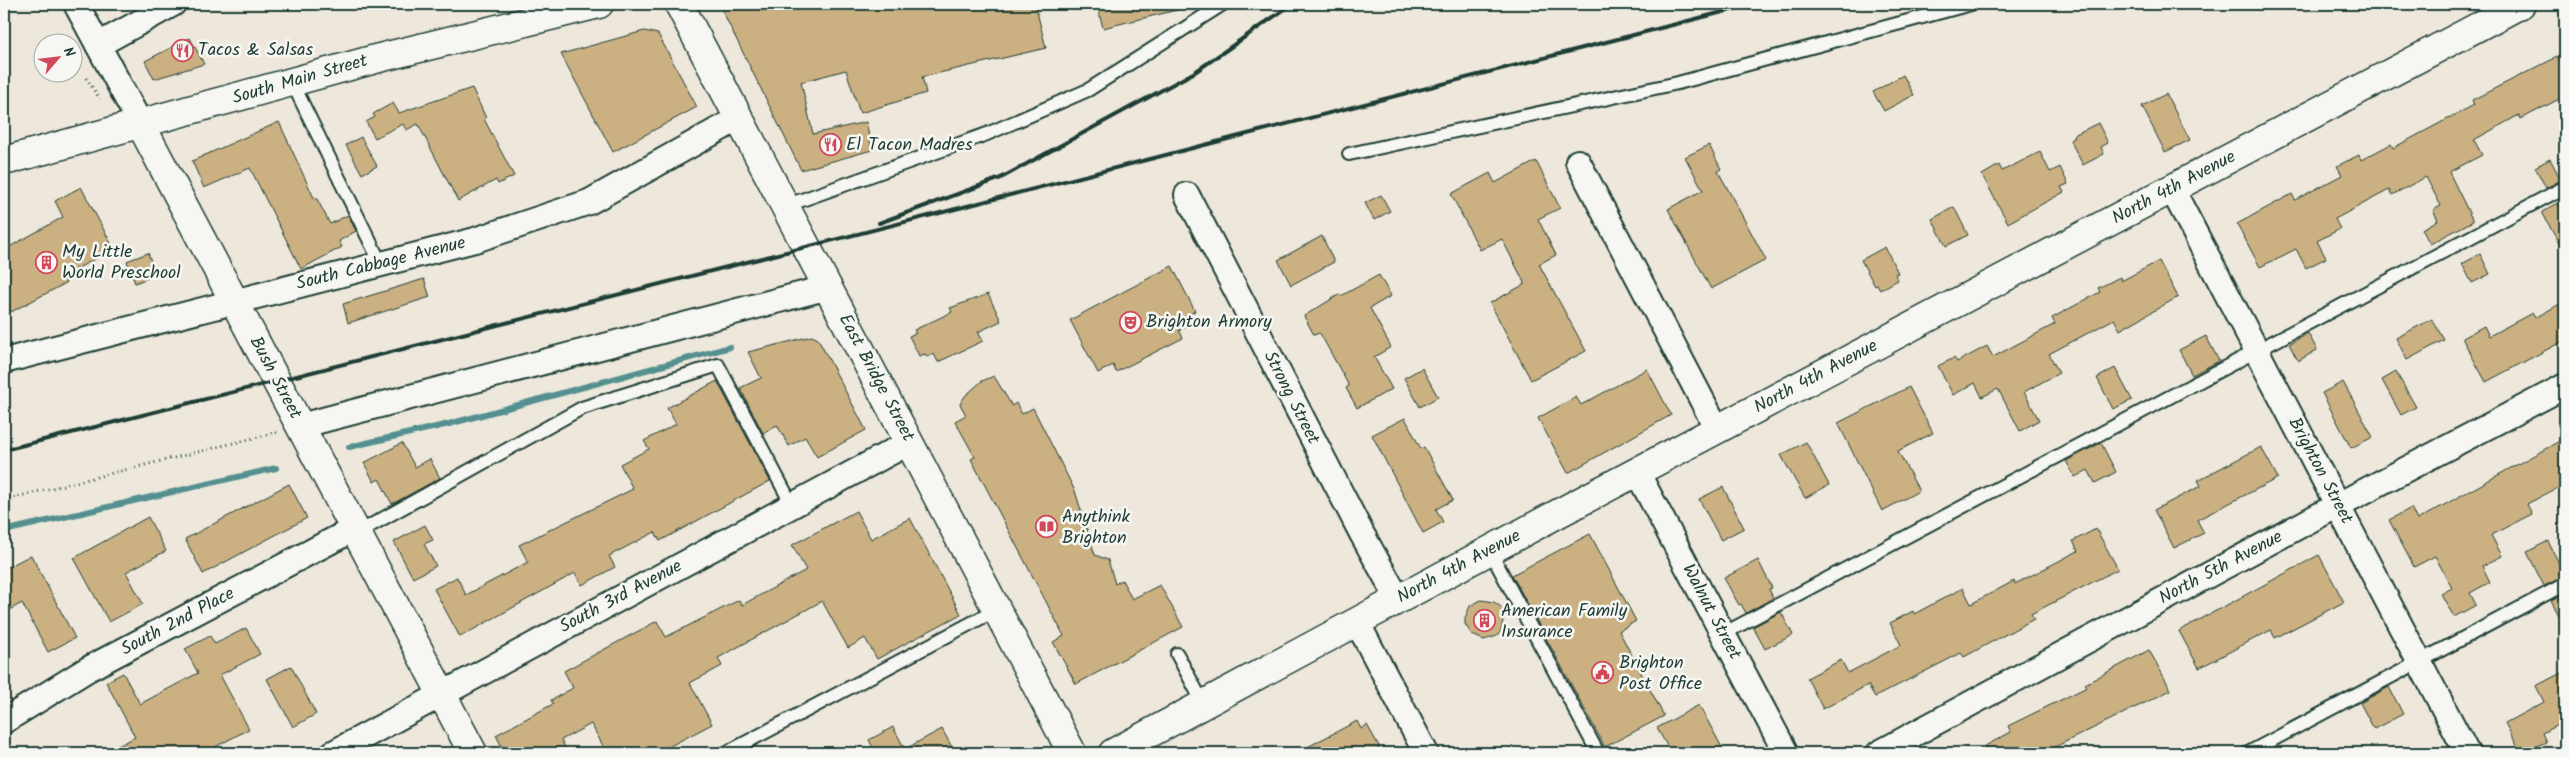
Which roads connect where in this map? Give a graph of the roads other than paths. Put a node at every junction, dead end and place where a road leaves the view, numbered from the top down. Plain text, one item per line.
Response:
1 (76, 4) edge
2 (173, 4) edge
3 (599, 4) edge
4 (679, 4) edge
5 (1223, 4) edge
6 (1971, 4) edge
7 (2520, 4) edge
8 (98, 45) junction
9 (292, 82) junction
10 (739, 118) junction
11 (141, 125) junction
12 (1349, 154) dead end
13 (4, 161) edge
14 (1578, 162) dead end
15 (2565, 187) edge
16 (2172, 189) junction
17 (1187, 196) dead end
18 (785, 206) junction
19 (381, 264) junction
20 (829, 287) junction
21 (235, 302) junction
22 (2257, 350) junction
23 (4, 361) edge
24 (2565, 386) edge
25 (300, 426) junction
26 (1717, 429) junction
27 (910, 442) junction
28 (1637, 472) junction
29 (792, 505) junction
30 (2338, 505) junction
31 (356, 531) junction
32 (1490, 551) junction
33 (2565, 584) edge
34 (1398, 599) junction
35 (996, 610) junction
36 (1357, 622) junction
37 (1723, 634) junction
38 (1176, 654) dead end
39 (2420, 662) junction
40 (441, 694) junction
41 (1204, 705) junction
42 (4, 721) edge
43 (333, 753) edge
44 (473, 753) edge
45 (726, 753) edge
46 (1072, 753) edge
47 (1113, 753) edge
48 (1426, 753) edge
49 (1598, 753) edge
50 (1786, 753) edge
51 (1879, 753) edge
52 (2248, 753) edge
53 (2467, 753) edge

1 - 8 street, Bush Street
2 - 8 street
3 - 9 street, South Main Street
4 - 10 street, East Bridge Street
5 - 18 lane
6 - 12 lane
7 - 16 street, North 4th Avenue
8 - 11 street, Bush Street
9 - 11 street, South Main Street
9 - 19 lane
10 - 18 street, East Bridge Street
10 - 19 street, South Cabbage Avenue
11 - 13 street, South Main Street
11 - 21 street, Bush Street
14 - 26 street
15 - 22 lane
16 - 22 street, Brighton Street
16 - 26 street, North 4th Avenue
17 - 34 street, Strong Street
18 - 20 street, East Bridge Street
19 - 21 street, South Cabbage Avenue
20 - 25 street
20 - 27 street, East Bridge Street
21 - 23 street, South Cabbage Avenue
21 - 25 street, Bush Street
22 - 30 street, Brighton Street
22 - 37 lane
24 - 30 street, North 5th Avenue
25 - 31 street, Bush Street
26 - 28 street, North 4th Avenue
27 - 29 street, South 3rd Avenue
27 - 35 street, East Bridge Street
28 - 32 street, North 4th Avenue
28 - 37 street, Walnut Street
29 - 31 lane
29 - 40 street, South 3rd Avenue
30 - 39 street, Brighton Street
30 - 51 street, North 5th Avenue
31 - 40 street, Bush Street
31 - 42 street, South 2nd Place
32 - 34 street, North 4th Avenue
32 - 49 lane
33 - 39 lane
34 - 36 street, North 4th Avenue
35 - 45 lane
35 - 46 street, East Bridge Street
36 - 41 street, North 4th Avenue
36 - 48 street
37 - 50 street, Walnut Street
38 - 41 lane
39 - 52 lane
39 - 53 street, Brighton Street
40 - 43 street, South 3rd Avenue
40 - 44 street, Bush Street
41 - 47 street, North 4th Avenue

